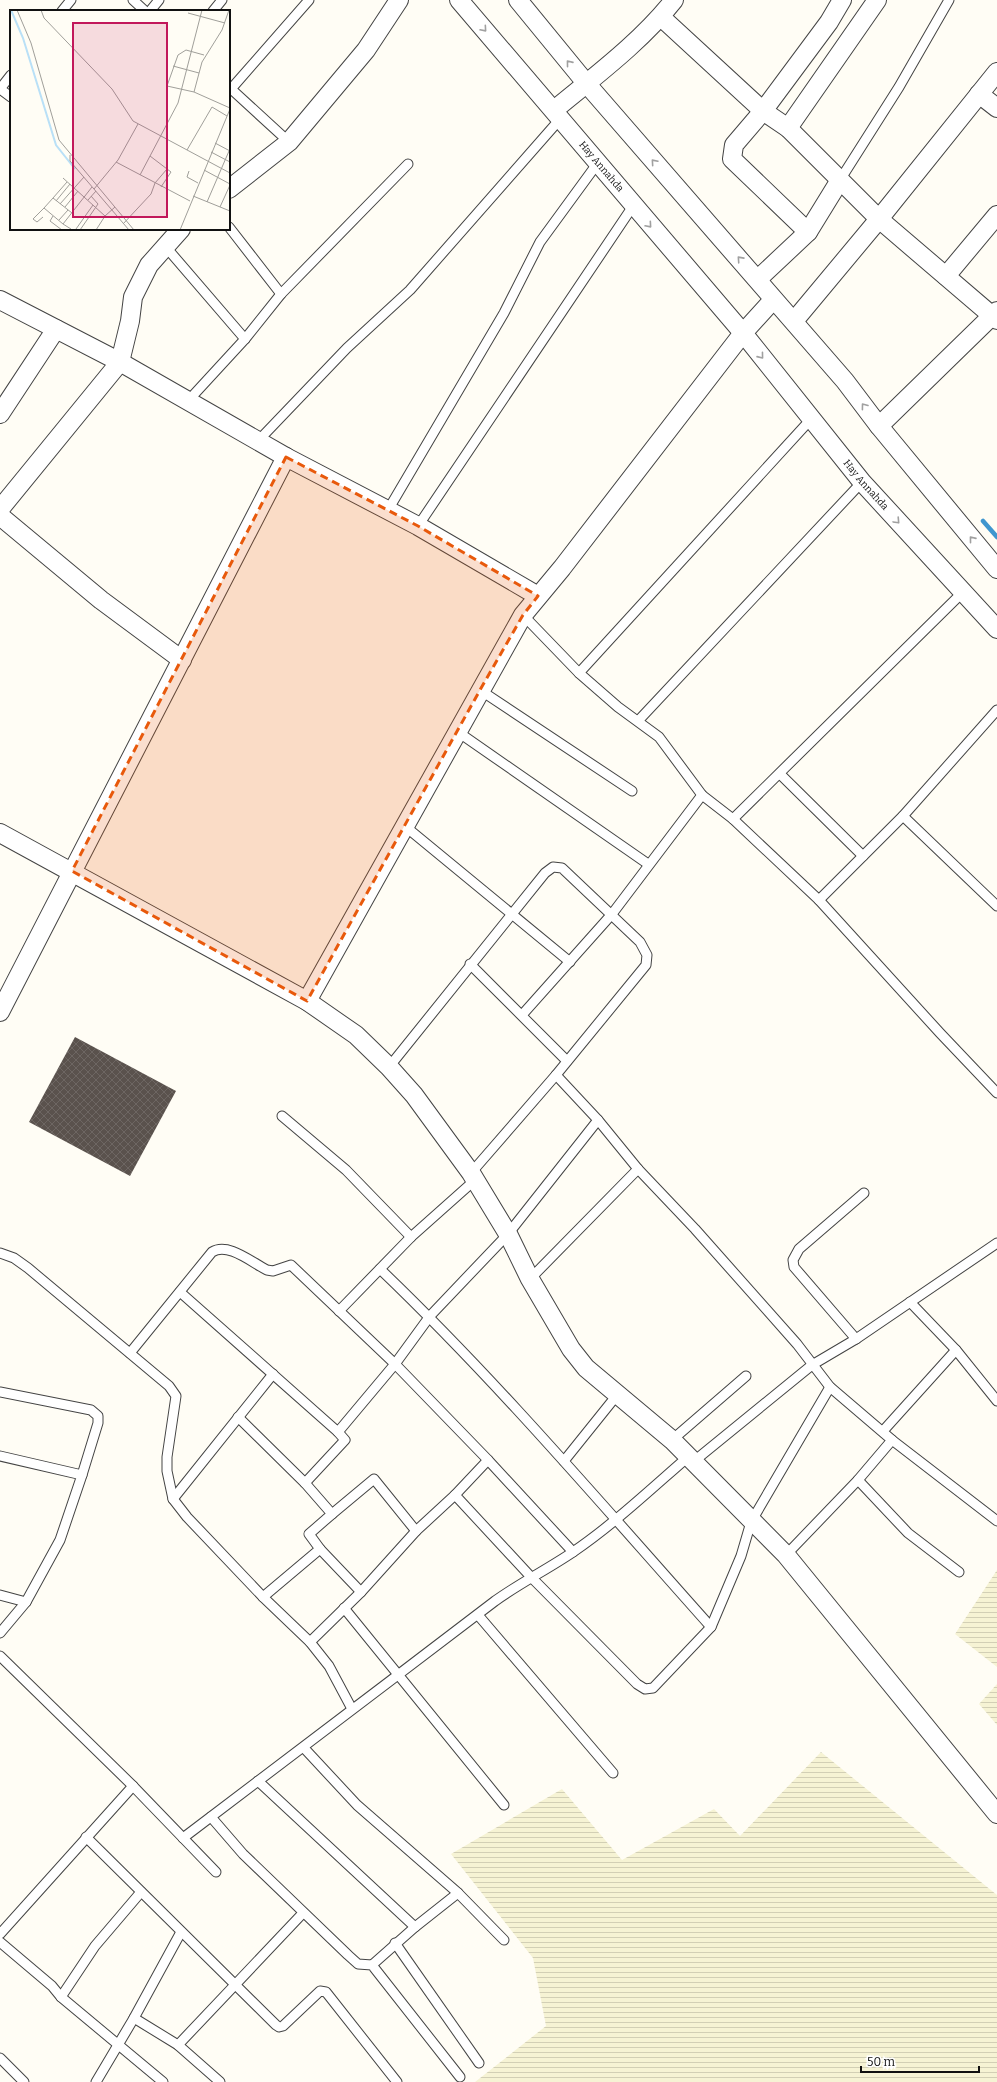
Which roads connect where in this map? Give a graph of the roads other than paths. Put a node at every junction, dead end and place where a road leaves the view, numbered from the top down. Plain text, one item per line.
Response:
1 (71, 0) edge
2 (133, 0) edge
3 (159, 0) edge
4 (222, 0) edge
5 (309, 0) edge
6 (399, 0) edge
7 (459, 0) edge
8 (518, 0) edge
9 (674, 0) edge
10 (842, 0) edge
11 (877, 0) edge
12 (949, 0) edge
13 (63, 10) edge
14 (144, 10) edge
15 (151, 10) edge
16 (214, 10) edge
17 (661, 16) junction
18 (997, 72) edge
19 (10, 76) edge
20 (586, 83) junction
21 (230, 88) edge
22 (0, 89) edge
23 (979, 94) junction
24 (10, 96) edge
25 (997, 108) edge
26 (763, 111) junction
27 (558, 114) junction
28 (788, 128) junction
29 (289, 142) junction
30 (408, 164) dead end
31 (598, 164) junction
32 (840, 180) junction
33 (230, 188) edge
34 (633, 206) junction
35 (997, 214) edge
36 (879, 219) junction
37 (230, 228) edge
38 (180, 230) edge
39 (808, 232) junction
40 (165, 246) junction
41 (946, 276) junction
42 (758, 279) junction
43 (282, 294) junction
44 (0, 300) edge
45 (773, 300) junction
46 (996, 315) edge
47 (794, 321) junction
48 (56, 329) junction
49 (743, 333) junction
50 (245, 339) junction
51 (120, 362) junction
52 (187, 402) junction
53 (0, 414) edge
54 (812, 418) junction
55 (879, 426) junction
56 (258, 441) junction
57 (286, 457) junction
58 (862, 482) junction
59 (0, 509) edge
60 (388, 510) junction
61 (0, 516) edge
62 (418, 526) junction
63 (997, 569) edge
64 (963, 592) junction
65 (538, 596) junction
66 (523, 615) junction
67 (997, 629) edge
68 (182, 660) junction
69 (579, 673) junction
70 (480, 690) junction
71 (997, 710) edge
72 (638, 721) junction
73 (458, 732) junction
74 (780, 774) junction
75 (632, 791) dead end
76 (702, 795) junction
77 (903, 816) junction
78 (733, 819) junction
79 (406, 828) junction
80 (0, 833) edge
81 (863, 856) junction
82 (648, 864) junction
83 (72, 871) junction
84 (819, 900) junction
85 (997, 906) edge
86 (612, 914) junction
87 (512, 915) junction
88 (570, 962) junction
89 (470, 964) junction
90 (307, 1001) junction
91 (0, 1012) edge
92 (522, 1015) junction
93 (568, 1062) junction
94 (389, 1067) junction
95 (556, 1075) junction
96 (997, 1093) edge
97 (282, 1116) dead end
98 (598, 1120) junction
99 (638, 1169) junction
100 (473, 1176) junction
101 (864, 1193) dead end
102 (508, 1234) junction
103 (411, 1237) junction
104 (997, 1243) edge
105 (0, 1253) edge
106 (380, 1269) junction
107 (530, 1278) junction
108 (180, 1292) junction
109 (910, 1302) junction
110 (339, 1311) junction
111 (430, 1316) junction
112 (856, 1339) junction
113 (956, 1350) junction
114 (130, 1353) junction
115 (395, 1364) junction
116 (812, 1365) junction
117 (273, 1374) junction
118 (746, 1376) dead end
119 (830, 1387) junction
120 (0, 1392) edge
121 (617, 1395) junction
122 (997, 1401) edge
123 (238, 1417) junction
124 (882, 1430) junction
125 (338, 1432) junction
126 (672, 1440) junction
127 (892, 1440) junction
128 (0, 1456) edge
129 (691, 1459) junction
130 (488, 1460) junction
131 (564, 1461) junction
132 (82, 1475) junction
133 (858, 1480) junction
134 (305, 1483) junction
135 (455, 1494) junction
136 (173, 1499) junction
137 (332, 1514) junction
138 (615, 1520) junction
139 (997, 1521) edge
140 (751, 1522) junction
141 (416, 1531) junction
142 (320, 1549) junction
143 (573, 1552) junction
144 (786, 1555) junction
145 (959, 1572) dead end
146 (531, 1576) junction
147 (361, 1592) junction
148 (0, 1595) edge
149 (263, 1597) junction
150 (26, 1602) junction
151 (344, 1608) junction
152 (478, 1615) junction
153 (711, 1627) junction
154 (0, 1633) edge
155 (310, 1642) junction
156 (0, 1656) edge
157 (398, 1673) junction
158 (352, 1709) junction
159 (304, 1748) junction
160 (613, 1773) dead end
161 (258, 1781) junction
162 (133, 1786) junction
163 (504, 1804) dead end
164 (997, 1814) edge
165 (210, 1817) junction
166 (86, 1837) junction
167 (182, 1838) junction
168 (216, 1872) dead end
169 (141, 1892) junction
170 (458, 1893) junction
171 (303, 1913) junction
172 (414, 1927) junction
173 (181, 1932) junction
174 (0, 1934) edge
175 (504, 1940) dead end
176 (0, 1942) edge
177 (395, 1944) junction
178 (372, 1965) junction
179 (235, 1986) junction
180 (61, 1997) junction
181 (134, 2018) junction
182 (118, 2044) junction
183 (178, 2045) junction
184 (1, 2062) edge
185 (479, 2063) dead end
186 (460, 2077) dead end
187 (24, 2082) edge
188 (97, 2082) edge
189 (162, 2082) edge
190 (220, 2082) edge
191 (397, 2082) edge

1 - 13 lane
2 - 14 lane
3 - 15 lane
4 - 16 lane
5 - 21 lane
6 - 29 street
7 -> 27 street, Hay Annahda
20 -> 8 street
9 - 17 street
10 - 26 street
11 - 28 street
12 - 32 lane
17 - 20 street
17 - 26 street
18 - 23 street
19 - 22 lane
20 - 27 street
42 -> 20 street
21 - 29 lane
22 - 24 lane
23 - 25 street
23 - 36 street
26 - 28 street
26 - 39 street
27 - 31 street, Hay Annahda
27 - 56 lane
28 - 32 street
29 - 33 street
30 - 43 lane
31 - 34 street, Hay Annahda
31 - 60 lane
32 - 36 street
32 - 39 street
34 -> 49 street, Hay Annahda
34 - 62 lane
35 - 41 street
36 - 41 street
36 - 47 street
37 - 43 lane
38 - 40 street
39 - 42 street
40 - 50 lane
40 - 51 street
41 - 46 street
42 - 45 street
43 - 50 lane
44 - 48 street
45 - 47 street
45 - 49 street
46 - 55 street
55 -> 47 street
48 - 51 street
48 - 53 street
49 -> 54 street, Hay Annahda
49 - 65 street
50 - 52 lane
51 - 52 street
51 - 59 street
52 - 56 street
54 - 58 street, Hay Annahda
54 - 69 lane
63 -> 55 street
56 - 57 street
57 - 60 street
57 - 68 street
58 -> 64 street, Hay Annahda
58 - 72 lane
60 - 62 street
61 - 68 street
62 - 65 street
64 - 67 street, Hay Annahda
64 - 74 lane
65 - 66 street
66 - 69 lane
66 - 70 street
68 - 83 street
69 - 72 lane
70 - 73 street
70 - 75 lane
71 - 77 lane
72 - 76 lane
73 - 79 street
73 - 82 lane
74 - 78 lane
74 - 81 lane
76 - 78 lane
76 - 82 lane
77 - 81 lane
77 - 85 lane
78 - 84 lane
79 - 87 lane
79 - 90 street
80 - 83 street
81 - 84 lane
82 - 86 lane
83 - 90 street
83 - 91 street
84 - 96 lane
86 - 87 lane
86 - 88 lane
86 - 93 lane
87 - 88 lane
87 - 89 lane
88 - 92 lane
89 - 92 lane
89 - 94 lane
90 - 94 street
92 - 93 lane
93 - 95 lane
94 - 100 street
95 - 98 lane
95 - 100 lane
97 - 103 lane
98 - 99 lane
98 - 102 lane
99 - 107 lane
99 - 116 lane
100 - 102 street
100 - 103 lane
101 - 112 lane
102 - 107 street
102 - 111 lane
103 - 106 lane
104 - 109 lane
105 - 114 lane
106 - 110 lane
106 - 111 lane
107 - 121 street
108 - 110 lane
108 - 114 lane
108 - 117 lane
109 - 112 lane
109 - 113 lane
110 - 115 lane
111 - 115 lane
111 - 131 lane
112 - 116 lane
113 - 122 lane
113 - 124 lane
114 - 136 lane
115 - 125 lane
115 - 130 lane
116 - 119 lane
116 - 129 lane
117 - 123 lane
117 - 125 lane
118 - 126 lane
119 - 124 lane
119 - 140 lane
120 - 132 lane
121 - 126 street
121 - 131 lane
123 - 134 lane
123 - 136 lane
124 - 127 lane
125 - 134 lane
126 - 129 street
127 - 133 lane
127 - 139 lane
128 - 132 lane
129 - 138 lane
129 - 140 street
130 - 135 lane
130 - 143 lane
131 - 138 lane
132 - 150 lane
133 - 144 lane
133 - 145 lane
134 - 137 lane
135 - 141 lane
135 - 146 lane
136 - 149 lane
137 - 141 lane
137 - 142 lane
138 - 143 lane
138 - 153 lane
140 - 144 street
140 - 153 lane
141 - 147 lane
142 - 147 lane
142 - 149 lane
143 - 146 lane
144 - 164 street
146 - 152 lane
146 - 153 lane
147 - 151 lane
148 - 150 lane
149 - 155 lane
150 - 154 lane
151 - 155 lane
151 - 157 lane
152 - 157 lane
152 - 160 lane
155 - 158 lane
156 - 162 lane
157 - 158 lane
157 - 163 lane
158 - 159 lane
159 - 161 lane
159 - 170 lane
161 - 165 lane
161 - 172 lane
162 - 166 lane
162 - 167 lane
165 - 167 lane
165 - 171 lane
166 - 169 lane
166 - 174 lane
167 - 168 lane
169 - 173 lane
169 - 180 lane
170 - 172 lane
170 - 175 lane
171 - 178 lane
171 - 179 lane
172 - 177 lane
173 - 179 lane
173 - 181 lane
176 - 180 lane
177 - 178 lane
177 - 185 lane
178 - 186 lane
179 - 183 lane
179 - 191 lane
180 - 182 lane
181 - 182 lane
181 - 183 lane
182 - 188 lane
182 - 189 lane
183 - 190 lane
184 - 187 lane

